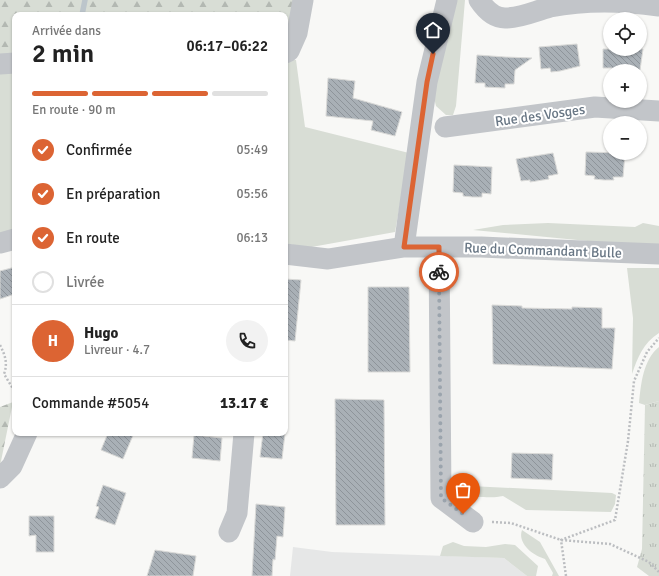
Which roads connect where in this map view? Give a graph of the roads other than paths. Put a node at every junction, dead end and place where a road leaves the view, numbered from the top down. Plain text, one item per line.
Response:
1 (303, 0) edge
2 (447, 0) edge
3 (479, 0) edge
4 (659, 6) edge
5 (288, 52) edge
6 (12, 63) edge
7 (0, 64) edge
8 (659, 111) edge
9 (446, 127) dead end
10 (12, 240) edge
11 (0, 243) edge
12 (404, 247) junction
13 (439, 247) junction
14 (288, 254) edge
15 (659, 254) edge
16 (26, 436) edge
17 (244, 436) edge
18 (0, 478) edge
19 (473, 522) road end
20 (229, 532) dead end

1 - 5 street
2 - 12 street
3 - 4 street
6 - 7 street
8 - 9 street, Rue des Vosges
10 - 11 street
12 - 13 street, Rue du Commandant Bulle
12 - 14 street, Rue du Commandant Bulle
13 - 15 street, Rue du Commandant Bulle
13 - 19 street
16 - 18 street
17 - 20 street

